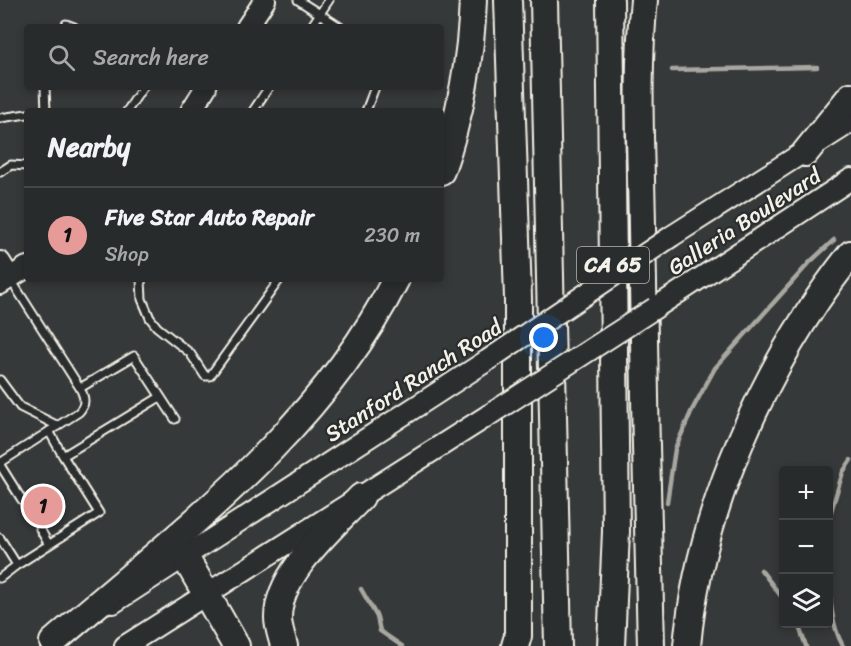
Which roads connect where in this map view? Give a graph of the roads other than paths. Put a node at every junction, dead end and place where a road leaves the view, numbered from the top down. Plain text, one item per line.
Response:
1 (265, 0) edge
2 (298, 0) edge
3 (329, 0) edge
4 (473, 0) edge
5 (508, 0) edge
6 (544, 0) edge
7 (610, 0) edge
8 (644, 0) edge
9 (320, 14) junction
10 (249, 24) edge
11 (313, 24) edge
12 (335, 24) edge
13 (45, 90) edge
14 (141, 90) edge
15 (204, 90) edge
16 (267, 90) edge
17 (374, 90) edge
18 (851, 96) edge
19 (46, 108) edge
20 (129, 108) edge
21 (193, 108) edge
22 (255, 108) edge
23 (367, 108) edge
24 (24, 114) edge
25 (0, 118) edge
26 (851, 123) edge
27 (805, 153) junction
28 (444, 159) edge
29 (24, 166) edge
30 (0, 172) edge
31 (851, 179) edge
32 (851, 254) edge
33 (24, 268) edge
34 (3, 275) edge
35 (141, 282) edge
36 (278, 282) edge
37 (394, 282) edge
38 (0, 380) edge
39 (80, 388) junction
40 (160, 397) junction
41 (175, 419) dead end
42 (58, 426) junction
43 (49, 431) junction
44 (63, 456) junction
45 (0, 464) edge
46 (361, 497) junction
47 (22, 500) dead end
48 (40, 530) dead end
49 (0, 538) edge
50 (49, 545) junction
51 (185, 557) junction
52 (16, 565) junction
53 (0, 578) edge
54 (206, 596) junction
55 (50, 644) edge
56 (125, 646) edge
57 (236, 646) edge
58 (284, 646) edge
59 (515, 646) edge
60 (558, 646) edge
61 (611, 646) edge
62 (651, 646) edge
63 (687, 646) edge

1 - 10 main road
2 - 9 lane
3 - 9 lane
4 - 28 highway
5 - 59 highway
6 - 60 highway, CA 65
7 - 61 highway, CA 65
8 - 62 highway
9 - 11 lane
9 - 12 lane
13 - 19 lane
14 - 20 lane
15 - 21 main road
16 - 22 lane
17 - 23 lane
18 - 27 highway
24 - 25 lane
26 - 27 main road, Galleria Boulevard
27 - 51 main road, Stanford Ranch Road, bridge
29 - 30 lane
31 - 46 main road, Galleria Boulevard, bridge
32 - 63 highway
33 - 34 main road
34 - 39 lane
35 - 36 lane
37 - 55 highway
38 - 42 lane
39 - 40 lane
39 - 42 lane
40 - 41 lane
40 - 44 lane
42 - 43 lane
43 - 44 lane
43 - 45 lane
44 - 50 lane
45 - 47 lane
46 - 54 main road
46 - 58 highway
48 - 50 lane
49 - 52 lane
50 - 52 lane
51 - 54 highway
51 - 55 main road, Stanford Ranch Road
52 - 53 lane
54 - 56 main road
54 - 57 highway

